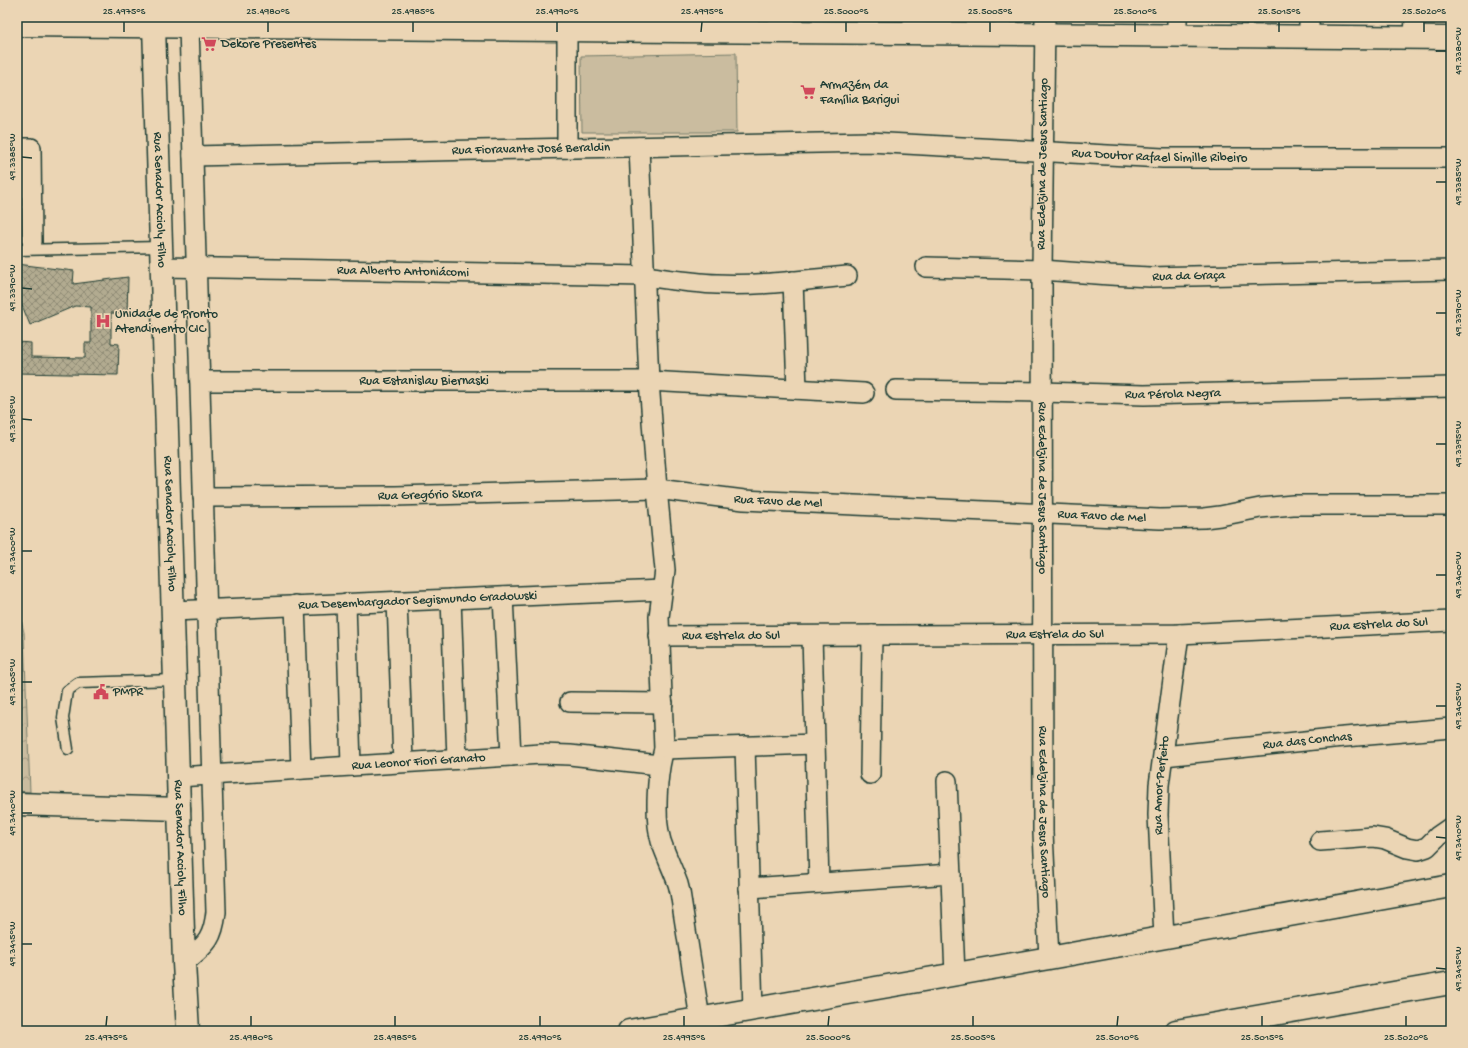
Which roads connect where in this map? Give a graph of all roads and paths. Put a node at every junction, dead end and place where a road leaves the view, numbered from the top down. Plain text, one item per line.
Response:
1 (154, 22) edge
2 (263, 22) edge
3 (393, 23) edge
4 (521, 23) edge
5 (657, 24) edge
6 (785, 24) edge
7 (17, 25) edge
8 (913, 25) edge
9 (189, 26) junction
10 (1045, 26) edge
11 (1177, 26) edge
12 (1309, 27) edge
13 (1414, 27) edge
14 (567, 30) junction
15 (1451, 38) edge
16 (869, 142) joint
17 (639, 147) junction
18 (24, 148) edge
19 (567, 148) junction
20 (1043, 152) junction
21 (193, 156) junction
22 (1451, 158) edge
23 (25, 246) edge
24 (162, 257) junction
25 (926, 267) dead end
26 (196, 268) junction
27 (1042, 270) junction
28 (1451, 270) edge
29 (644, 276) junction
30 (847, 276) dead end
31 (793, 281) junction
32 (200, 381) junction
33 (649, 381) junction
34 (1451, 387) edge
35 (797, 390) junction
36 (896, 390) dead end
37 (1042, 392) junction
38 (864, 393) dead end
39 (657, 489) junction
40 (203, 497) junction
41 (1451, 505) edge
42 (1042, 514) junction
43 (662, 590) junction
44 (503, 597) junction
45 (451, 599) junction
46 (397, 601) junction
47 (346, 603) junction
48 (295, 605) junction
49 (207, 609) junction
50 (172, 611) junction
51 (1451, 621) edge
52 (1043, 634) junction
53 (1179, 634) junction
54 (872, 635) junction
55 (659, 636) junction
56 (812, 636) junction
57 (175, 680) junction
58 (570, 702) dead end
59 (662, 703) junction
60 (1451, 728) edge
61 (815, 744) junction
62 (745, 746) junction
63 (68, 749) dead end
64 (510, 756) junction
65 (1164, 756) junction
66 (662, 757) junction
67 (457, 759) junction
68 (403, 762) junction
69 (352, 766) junction
70 (301, 769) junction
71 (870, 774) dead end
72 (211, 775) junction
73 (178, 777) junction
74 (947, 781) dead end
75 (17, 804) edge
76 (179, 809) junction
77 (1451, 827) edge
78 (1320, 841) dead end
79 (951, 874) junction
80 (819, 883) junction
81 (1451, 886) edge
82 (749, 888) junction
83 (1164, 937) junction
84 (1049, 958) junction
85 (184, 963) junction
86 (955, 975) junction
87 (1451, 983) edge
88 (753, 1010) junction
89 (700, 1019) junction
90 (188, 1031) edge
91 (629, 1031) edge
92 (1176, 1031) edge

1 - 7 main road
1 - 9 main road
1 - 24 main road, Rua Senador Accioly Filho
2 - 3 main road
2 - 9 main road
3 - 4 main road
4 - 14 main road
5 - 6 main road
5 - 14 main road
6 - 8 main road
8 - 10 main road
9 - 21 street
10 - 11 main road
10 - 20 street, Rua Edelzina de Jesus Santiago
11 - 12 main road
12 - 13 main road
13 - 15 main road
14 - 19 street
16 - 17 street, Rua Fioravante José Beraldin
16 - 20 street, Rua Doutor Rafael Simille Ribeiro
17 - 19 street, Rua Fioravante José Beraldin
17 - 29 street
18 - 23 street
19 - 21 street, Rua Fioravante José Beraldin
20 - 22 street, Rua Doutor Rafael Simille Ribeiro
20 - 27 street, Rua Edelzina de Jesus Santiago
21 - 26 street
23 - 24 lane
24 - 26 street, Rua Alberto Antoniácomi
24 - 50 main road, Rua Senador Accioly Filho
25 - 27 street, Rua da Graça
26 - 29 street, Rua Alberto Antoniácomi
26 - 32 street
27 - 28 street, Rua da Graça
27 - 37 street, Rua Edelzina de Jesus Santiago
29 - 31 street, Rua Alberto Antoniácomi
29 - 33 street
30 - 31 street, Rua Alberto Antoniácomi
31 - 35 street
32 - 33 street, Rua Estanislau Biernaski
32 - 40 street
33 - 35 street, Rua Estanislau Biernaski
33 - 39 street
34 - 37 street, Rua Pérola Negra
35 - 38 street, Rua Estanislau Biernaski
36 - 37 street, Rua Pérola Negra
37 - 42 street, Rua Edelzina de Jesus Santiago
39 - 40 street, Rua Gregório Skora
39 - 42 street, Rua Favo de Mel
39 - 43 street
40 - 49 street
41 - 42 street, Rua Favo de Mel
42 - 52 street, Rua Edelzina de Jesus Santiago
43 - 44 street, Rua Desembargador Segismundo Gradowski
43 - 55 street
44 - 45 street, Rua Desembargador Segismundo Gradowski
44 - 64 street
45 - 46 street, Rua Desembargador Segismundo Gradowski
45 - 67 street
46 - 47 street, Rua Desembargador Segismundo Gradowski
46 - 68 street
47 - 48 street, Rua Desembargador Segismundo Gradowski
47 - 69 street
48 - 49 street, Rua Desembargador Segismundo Gradowski
48 - 70 street
49 - 50 street, Rua Desembargador Segismundo Gradowski
49 - 72 street
50 - 57 main road, Rua Senador Accioly Filho
51 - 53 street, Rua Estrela do Sul
52 - 53 street, Rua Estrela do Sul
52 - 54 street, Rua Estrela do Sul
52 - 84 street, Rua Edelzina de Jesus Santiago
53 - 65 street, Rua Amor-Perfeito
54 - 56 street, Rua Estrela do Sul
54 - 71 street
55 - 56 street, Rua Estrela do Sul
55 - 59 street
56 - 61 street
57 - 63 lane
57 - 73 main road, Rua Senador Accioly Filho
58 - 59 street
59 - 66 street
60 - 65 street, Rua das Conchas
61 - 62 street, Rua Leonor Fiori Granato
61 - 80 street
62 - 66 street, Rua Leonor Fiori Granato
62 - 82 street
64 - 66 street, Rua Leonor Fiori Granato
64 - 67 street, Rua Leonor Fiori Granato
65 - 83 street, Rua Amor-Perfeito
66 - 89 street
67 - 68 street, Rua Leonor Fiori Granato
68 - 69 street, Rua Leonor Fiori Granato
69 - 70 street, Rua Leonor Fiori Granato
70 - 72 street, Rua Leonor Fiori Granato
72 - 73 street, Rua Leonor Fiori Granato
72 - 85 street
73 - 76 main road, Rua Senador Accioly Filho
74 - 79 street
75 - 76 main road
76 - 85 main road, Rua Senador Accioly Filho
77 - 78 street
79 - 80 street
79 - 86 street
80 - 82 street
81 - 83 main road
82 - 88 street
83 - 84 main road
84 - 86 main road
85 - 90 main road, Rua Senador Accioly Filho
86 - 88 main road
87 - 92 main road
88 - 89 main road
89 - 91 main road

